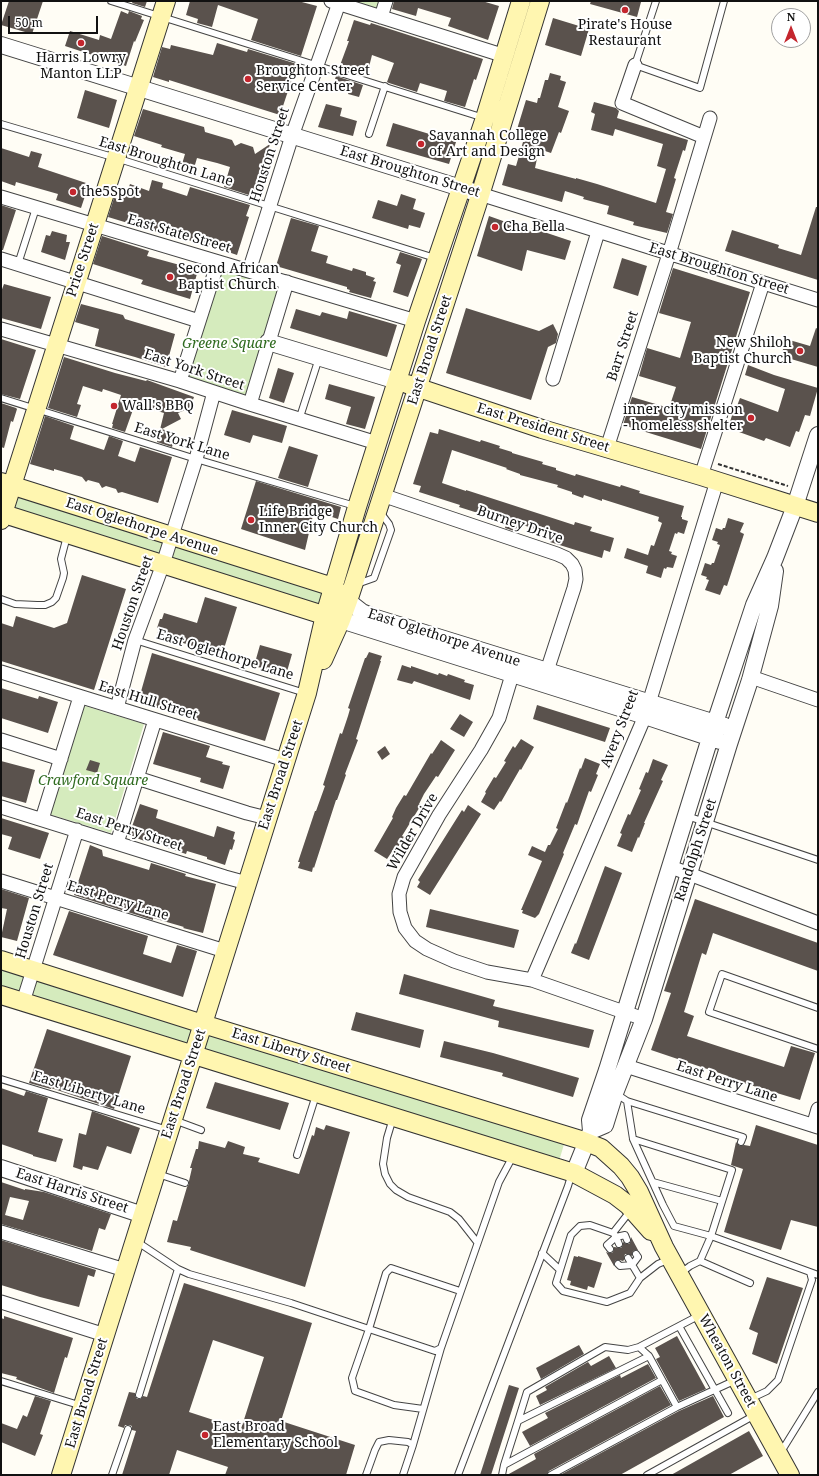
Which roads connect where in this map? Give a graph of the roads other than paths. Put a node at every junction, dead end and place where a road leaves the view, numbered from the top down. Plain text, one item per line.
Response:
1 (111, 1) edge
2 (386, 1) edge
3 (521, 1) edge
4 (540, 1) edge
5 (656, 1) edge
6 (724, 1) edge
7 (335, 2) edge
8 (163, 9) edge
9 (381, 17) junction
10 (1, 45) edge
11 (504, 56) junction
12 (635, 65) junction
13 (316, 66) junction
14 (385, 86) junction
15 (138, 88) junction
16 (485, 118) junction
17 (710, 118) dead end
18 (1, 124) edge
19 (369, 134) dead end
20 (292, 136) junction
21 (704, 137) junction
22 (116, 158) junction
23 (460, 188) junction
24 (480, 194) junction
25 (1, 197) edge
26 (270, 207) junction
27 (36, 208) junction
28 (94, 226) junction
29 (598, 232) junction
30 (670, 254) junction
31 (1, 259) edge
32 (437, 259) junction
33 (218, 262) junction
34 (18, 264) junction
35 (249, 271) junction
36 (76, 282) junction
37 (287, 282) junction
38 (763, 283) junction
39 (818, 300) edge
40 (199, 321) junction
41 (416, 321) junction
42 (1, 329) edge
43 (268, 342) junction
44 (56, 345) junction
45 (319, 358) junction
46 (553, 379) dead end
47 (180, 381) junction
48 (397, 381) junction
49 (418, 388) junction
50 (214, 392) junction
51 (1, 398) edge
52 (250, 404) junction
53 (36, 409) junction
54 (299, 420) junction
55 (818, 435) edge
56 (377, 443) junction
57 (607, 448) junction
58 (196, 459) junction
59 (709, 479) junction
60 (6, 484) edge
61 (797, 498) junction
62 (380, 502) junction
63 (357, 507) junction
64 (818, 513) edge
65 (2, 515) edge
66 (68, 534) junction
67 (171, 537) junction
68 (775, 558) junction
69 (163, 564) junction
70 (333, 588) junction
71 (351, 593) junction
72 (1, 599) edge
73 (333, 618) junction
74 (135, 640) junction
75 (1, 672) edge
76 (512, 674) junction
77 (751, 677) junction
78 (545, 678) junction
79 (307, 693) junction
80 (80, 697) junction
81 (818, 700) edge
82 (118, 708) junction
83 (647, 710) junction
84 (155, 720) junction
85 (713, 731) junction
86 (731, 736) junction
87 (1, 740) edge
88 (61, 758) junction
89 (285, 760) junction
90 (137, 778) junction
91 (1, 807) edge
92 (687, 816) junction
93 (267, 818) junction
94 (42, 819) junction
95 (705, 822) junction
96 (77, 830) junction
97 (117, 843) junction
98 (818, 860) edge
99 (671, 867) junction
100 (688, 874) junction
101 (1, 882) edge
102 (247, 883) junction
103 (56, 898) junction
104 (818, 924) edge
105 (225, 951) junction
106 (1, 960) edge
107 (34, 970) junction
108 (532, 980) junction
109 (1, 995) edge
110 (23, 1002) junction
111 (818, 1008) edge
112 (625, 1012) junction
113 (644, 1019) junction
114 (203, 1024) junction
115 (818, 1049) edge
116 (193, 1054) junction
117 (626, 1066) junction
118 (1, 1080) edge
119 (316, 1093) junction
120 (621, 1097) junction
121 (818, 1109) edge
122 (393, 1117) junction
123 (171, 1125) junction
124 (815, 1126) edge
125 (201, 1130) dead end
126 (586, 1138) junction
127 (633, 1139) junction
128 (742, 1142) dead end
129 (297, 1155) dead end
130 (514, 1155) junction
131 (1, 1168) edge
132 (574, 1173) junction
133 (156, 1174) junction
134 (652, 1182) junction
135 (185, 1183) dead end
136 (722, 1201) junction
137 (632, 1209) junction
138 (143, 1215) junction
139 (1, 1232) edge
140 (615, 1235) junction
141 (711, 1236) junction
142 (135, 1240) junction
143 (628, 1240) dead end
144 (477, 1242) junction
145 (619, 1244) dead end
146 (610, 1249) dead end
147 (668, 1252) junction
148 (542, 1253) junction
149 (636, 1254) dead end
150 (628, 1258) dead end
151 (700, 1261) junction
152 (618, 1264) dead end
153 (632, 1265) junction
154 (178, 1269) junction
155 (125, 1270) junction
156 (560, 1270) junction
157 (810, 1272) junction
158 (679, 1274) junction
159 (818, 1275) edge
160 (640, 1278) junction
161 (750, 1283) dead end
162 (460, 1291) junction
163 (1, 1302) edge
164 (702, 1315) junction
165 (679, 1326) junction
166 (369, 1329) junction
167 (105, 1335) junction
168 (639, 1347) junction
169 (441, 1348) junction
170 (649, 1356) junction
171 (738, 1379) junction
172 (662, 1380) junction
173 (1, 1381) edge
174 (715, 1390) junction
175 (818, 1392) edge
176 (139, 1395) dead end
177 (83, 1406) junction
178 (678, 1407) junction
179 (753, 1407) junction
180 (423, 1409) junction
181 (728, 1413) dead end
182 (518, 1421) junction
183 (128, 1429) dead end
184 (413, 1445) junction
185 (779, 1455) junction
186 (504, 1465) junction
187 (61, 1475) edge
188 (112, 1475) edge
189 (366, 1475) edge
190 (403, 1475) edge
191 (458, 1475) edge
192 (502, 1475) edge
193 (551, 1475) edge
194 (647, 1475) edge
195 (790, 1475) edge

1 - 8 lane
2 - 9 street
3 - 11 main road, East Broad Street
4 - 24 main road, East Broad Street
5 - 12 lane
6 - 12 lane
7 - 9 street
7 - 13 street, Houston Street
8 - 13 lane
8 - 15 main road, Price Street
9 - 11 street
10 - 15 street, East Broughton Street
11 - 16 main road, East Broad Street
12 - 21 street
13 - 14 lane
13 - 20 street, Houston Street
14 - 16 lane
14 - 19 lane
15 - 20 street, East Broughton Street
15 - 22 main road, Price Street
16 - 23 main road, East Broad Street
17 - 21 street, Barr Street
18 - 22 lane, East Broughton Lane
20 - 23 street, East Broughton Street
20 - 26 street, Houston Street
21 - 30 street, Barr Street
22 - 26 lane, East Broughton Lane
22 - 28 main road, Price Street
23 - 24 street, East Broughton Street
23 - 32 main road, East Broad Street
24 - 29 street, East Broughton Street
24 - 49 main road, East Broad Street
25 - 27 street, East State Street
26 - 32 lane, East Broughton Lane
26 - 35 street, Houston Street
27 - 28 street, East State Street
27 - 34 lane
28 - 33 street, East State Street
28 - 36 main road, Price Street
29 - 30 street, East Broughton Street
29 - 46 street
30 - 38 street, East Broughton Street
30 - 57 street, Barr Street
31 - 34 street
32 - 41 main road, East Broad Street
33 - 35 street, East State Street
33 - 40 street
34 - 36 street
35 - 37 street, East State Street
36 - 40 street
36 - 44 main road, Price Street
37 - 41 street, East State Street
37 - 43 street
38 - 39 street, East Broughton Street
38 - 59 street, Avery Street
40 - 47 street
41 - 48 main road, East Broad Street
42 - 44 street, East York Street
43 - 45 street, East President Street
43 - 52 street
44 - 47 street, East York Street
44 - 53 main road, Price Street
45 - 48 street, East President Street
45 - 54 lane
47 - 50 street, East York Street
48 - 49 main road, East President Street
48 - 56 main road, East Broad Street
49 - 57 main road, East President Street
49 - 62 main road, East Broad Street
50 - 52 street, East York Street
50 - 58 street, Houston Street
51 - 53 lane, East York Lane
52 - 54 street, East York Street
53 - 58 lane, East York Lane
53 - 60 main road, Price Street
54 - 56 street, East York Street
55 - 61 street, Randolph Street
56 - 63 main road, East Broad Street
57 - 59 main road, East President Street
58 - 63 lane, East York Lane
58 - 67 street, Houston Street
59 - 61 main road, East President Street
59 - 83 street, Avery Street
60 - 65 main road, Price Street
60 - 67 main road, East Oglethorpe Avenue
61 - 64 main road, East President Street
61 - 68 street, Randolph Street
62 - 71 main road, East Broad Street
62 - 78 street, Burney Drive
63 - 70 main road, East Broad Street
65 - 66 main road, East Oglethorpe Avenue
66 - 69 main road, East Oglethorpe Avenue
66 - 72 lane
67 - 69 street, Houston Street
67 - 70 main road, East Oglethorpe Avenue
68 - 77 street, Randolph Street
68 - 85 street, Randolph Street
69 - 73 main road, East Oglethorpe Avenue
69 - 74 street, Houston Street
70 - 71 main road, East Oglethorpe Avenue
70 - 73 main road, East Broad Street
71 - 73 main road, East Broad Street
71 - 78 street, East Oglethorpe Avenue
73 - 76 street, East Oglethorpe Avenue
73 - 79 main road, East Broad Street
74 - 79 lane, East Oglethorpe Lane
74 - 82 street, Houston Street
75 - 80 street, East Hull Street
76 - 78 street, East Oglethorpe Avenue
76 - 108 street, Wilder Drive
77 - 81 street
77 - 86 street, Randolph Street
78 - 83 street, East Oglethorpe Avenue
79 - 89 main road, East Broad Street
80 - 82 street, East Hull Street
80 - 88 street
82 - 84 street, East Hull Street
83 - 85 street, East Oglethorpe Avenue
83 - 108 street, Avery Street
84 - 89 street, East Hull Street
84 - 90 street
85 - 86 street, East Oglethorpe Avenue
85 - 92 street, Randolph Street
86 - 95 street, Randolph Street
87 - 88 street
88 - 94 street
89 - 93 main road, East Broad Street
90 - 93 street
90 - 97 street
91 - 94 street, East Perry Street
92 - 95 lane
92 - 99 street, Randolph Street
93 - 102 main road, East Broad Street
94 - 96 street, East Perry Street
95 - 98 lane
95 - 100 street, Randolph Street
96 - 97 street, East Perry Street
96 - 103 street, Houston Street
97 - 102 street, East Perry Street
99 - 100 street
99 - 112 street, Randolph Street
100 - 104 street
100 - 113 street, Randolph Street
101 - 103 street, East Perry Lane
102 - 105 main road, East Broad Street
103 - 105 street, East Perry Lane
103 - 107 street, Houston Street
105 - 114 main road, East Broad Street
106 - 107 main road, East Liberty Street
107 - 110 street, Houston Street
107 - 114 main road, East Liberty Street
108 - 112 street, Wilder Drive
109 - 110 main road
110 - 116 main road
111 - 115 lane
112 - 113 street, Wilder Drive
112 - 126 street, Randolph Street
113 - 117 street, Randolph Street
114 - 116 main road, East Broad Street
114 - 126 main road, East Liberty Street
116 - 119 main road
116 - 123 main road, East Broad Street
117 - 120 street, Randolph Street
117 - 124 street, East Perry Lane
118 - 123 lane, East Liberty Lane
119 - 122 main road
119 - 129 lane
120 - 126 street, Randolph Street
120 - 127 lane
120 - 128 lane
121 - 124 street
122 - 130 main road
122 - 144 lane
123 - 125 lane, East Liberty Lane
123 - 133 main road, East Broad Street
126 - 132 street, Randolph Street
126 - 147 main road, Wheaton Street
127 - 134 lane
127 - 136 lane
130 - 132 main road
130 - 144 lane
131 - 138 street, East Harris Street
132 - 137 main road, Wheaton Street
132 - 148 lane
133 - 135 lane
133 - 138 main road, East Broad Street
134 - 136 lane
134 - 141 lane
136 - 141 lane
137 - 140 lane
137 - 147 main road, Wheaton Street
138 - 142 main road, East Broad Street
139 - 155 street
140 - 143 lane
140 - 145 lane
140 - 146 lane
140 - 156 lane
141 - 151 lane
141 - 157 lane
142 - 154 lane
142 - 155 main road, East Broad Street
144 - 162 lane
147 - 158 main road, Wheaton Street
147 - 160 lane
148 - 156 lane
148 - 191 lane
149 - 153 lane
150 - 153 lane
151 - 158 lane
151 - 161 lane
152 - 153 lane
153 - 160 lane
154 - 166 lane
154 - 176 lane
155 - 167 main road, East Broad Street
156 - 160 lane
157 - 159 lane
157 - 179 lane
158 - 164 main road, Wheaton Street
162 - 166 lane
162 - 169 lane
163 - 167 street
164 - 165 lane
164 - 171 main road, Wheaton Street
165 - 168 lane
165 - 174 lane
166 - 169 lane
166 - 180 lane
167 - 177 main road, East Broad Street
168 - 170 lane
168 - 182 lane
169 - 180 lane
170 - 172 lane
170 - 182 lane
171 - 174 lane
171 - 179 main road, Wheaton Street
172 - 178 lane
172 - 186 lane
173 - 177 lane
174 - 178 lane
174 - 181 lane
175 - 185 lane
177 - 187 main road, East Broad Street
178 - 193 lane
179 - 185 main road, Wheaton Street
179 - 194 lane
180 - 184 lane
182 - 186 lane
183 - 188 lane
184 - 189 lane
184 - 190 lane
185 - 195 main road, Wheaton Street
186 - 192 lane

